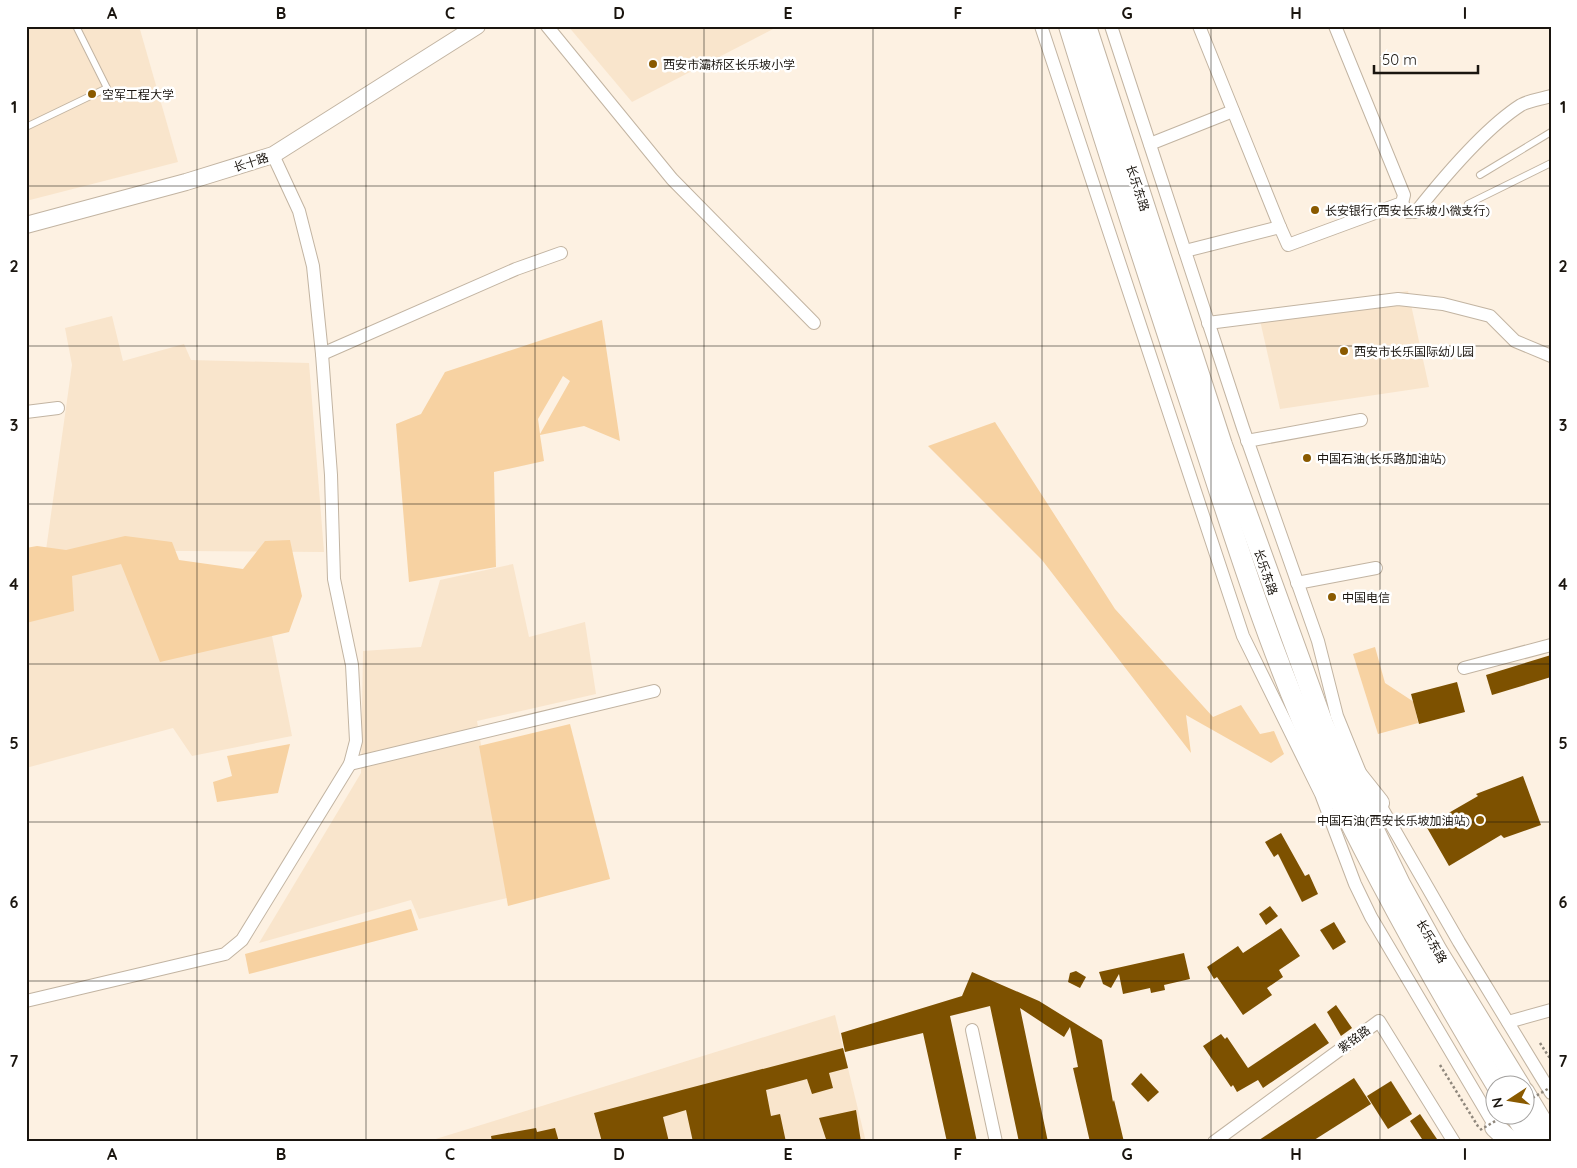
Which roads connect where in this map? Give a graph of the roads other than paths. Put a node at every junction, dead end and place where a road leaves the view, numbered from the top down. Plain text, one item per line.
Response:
1 (76, 26) edge
2 (477, 26) edge
3 (548, 26) edge
4 (1041, 26) edge
5 (1069, 26) edge
6 (1086, 26) edge
7 (1111, 26) edge
8 (1199, 26) edge
9 (1335, 26) edge
10 (1551, 96) edge
11 (1233, 111) junction
12 (26, 127) edge
13 (1551, 132) edge
14 (1150, 144) junction
15 (273, 155) junction
16 (1551, 163) edge
17 (1480, 176) dead end
18 (1402, 203) junction
19 (1468, 204) dead end
20 (26, 225) edge
21 (1280, 227) junction
22 (1185, 251) junction
23 (561, 253) dead end
24 (1208, 322) junction
25 (814, 323) dead end
26 (322, 354) junction
27 (1551, 356) edge
28 (58, 408) dead end
29 (26, 412) edge
30 (1361, 420) dead end
31 (1247, 441) junction
32 (1376, 568) dead end
33 (1298, 583) junction
34 (1551, 645) edge
35 (1464, 668) dead end
36 (654, 691) dead end
37 (1330, 740) junction
38 (350, 764) junction
39 (1379, 803) junction
40 (26, 1001) edge
41 (1551, 1010) edge
42 (1508, 1022) junction
43 (972, 1030) dead end
44 (1491, 1076) edge
45 (1514, 1076) edge
46 (1551, 1092) edge
47 (1534, 1109) edge
48 (1522, 1126) edge
49 (1494, 1130) edge
50 (1551, 1137) edge
51 (996, 1142) edge
52 (1214, 1142) edge
53 (1454, 1142) edge
54 (1511, 1142) edge
55 (1532, 1142) edge

1 - 12 lane
2 - 15 street, 长十路
3 - 25 street
4 - 49 street
5 - 44 main road, 长乐东路
6 - 37 main road, 长乐东路
7 - 14 street
8 - 11 street
9 - 18 street
10 - 18 street
11 - 14 street
11 - 21 street
13 - 17 lane
14 - 22 street
15 - 20 street, 长十路
15 - 26 street
16 - 19 lane
18 - 21 street
21 - 22 street
22 - 24 street
23 - 26 street
24 - 27 street
24 - 31 street
26 - 38 street
28 - 29 street
30 - 31 street
31 - 33 street
32 - 33 street
33 - 39 street
34 - 35 street
36 - 38 street
37 - 39 main road
37 - 45 main road, 长乐东路
38 - 40 street
39 - 42 street
41 - 42 street
42 - 46 street
43 - 51 street
47 - 50 main road
48 - 55 main road
49 - 54 main road
52 - 53 street, 紫铭路

